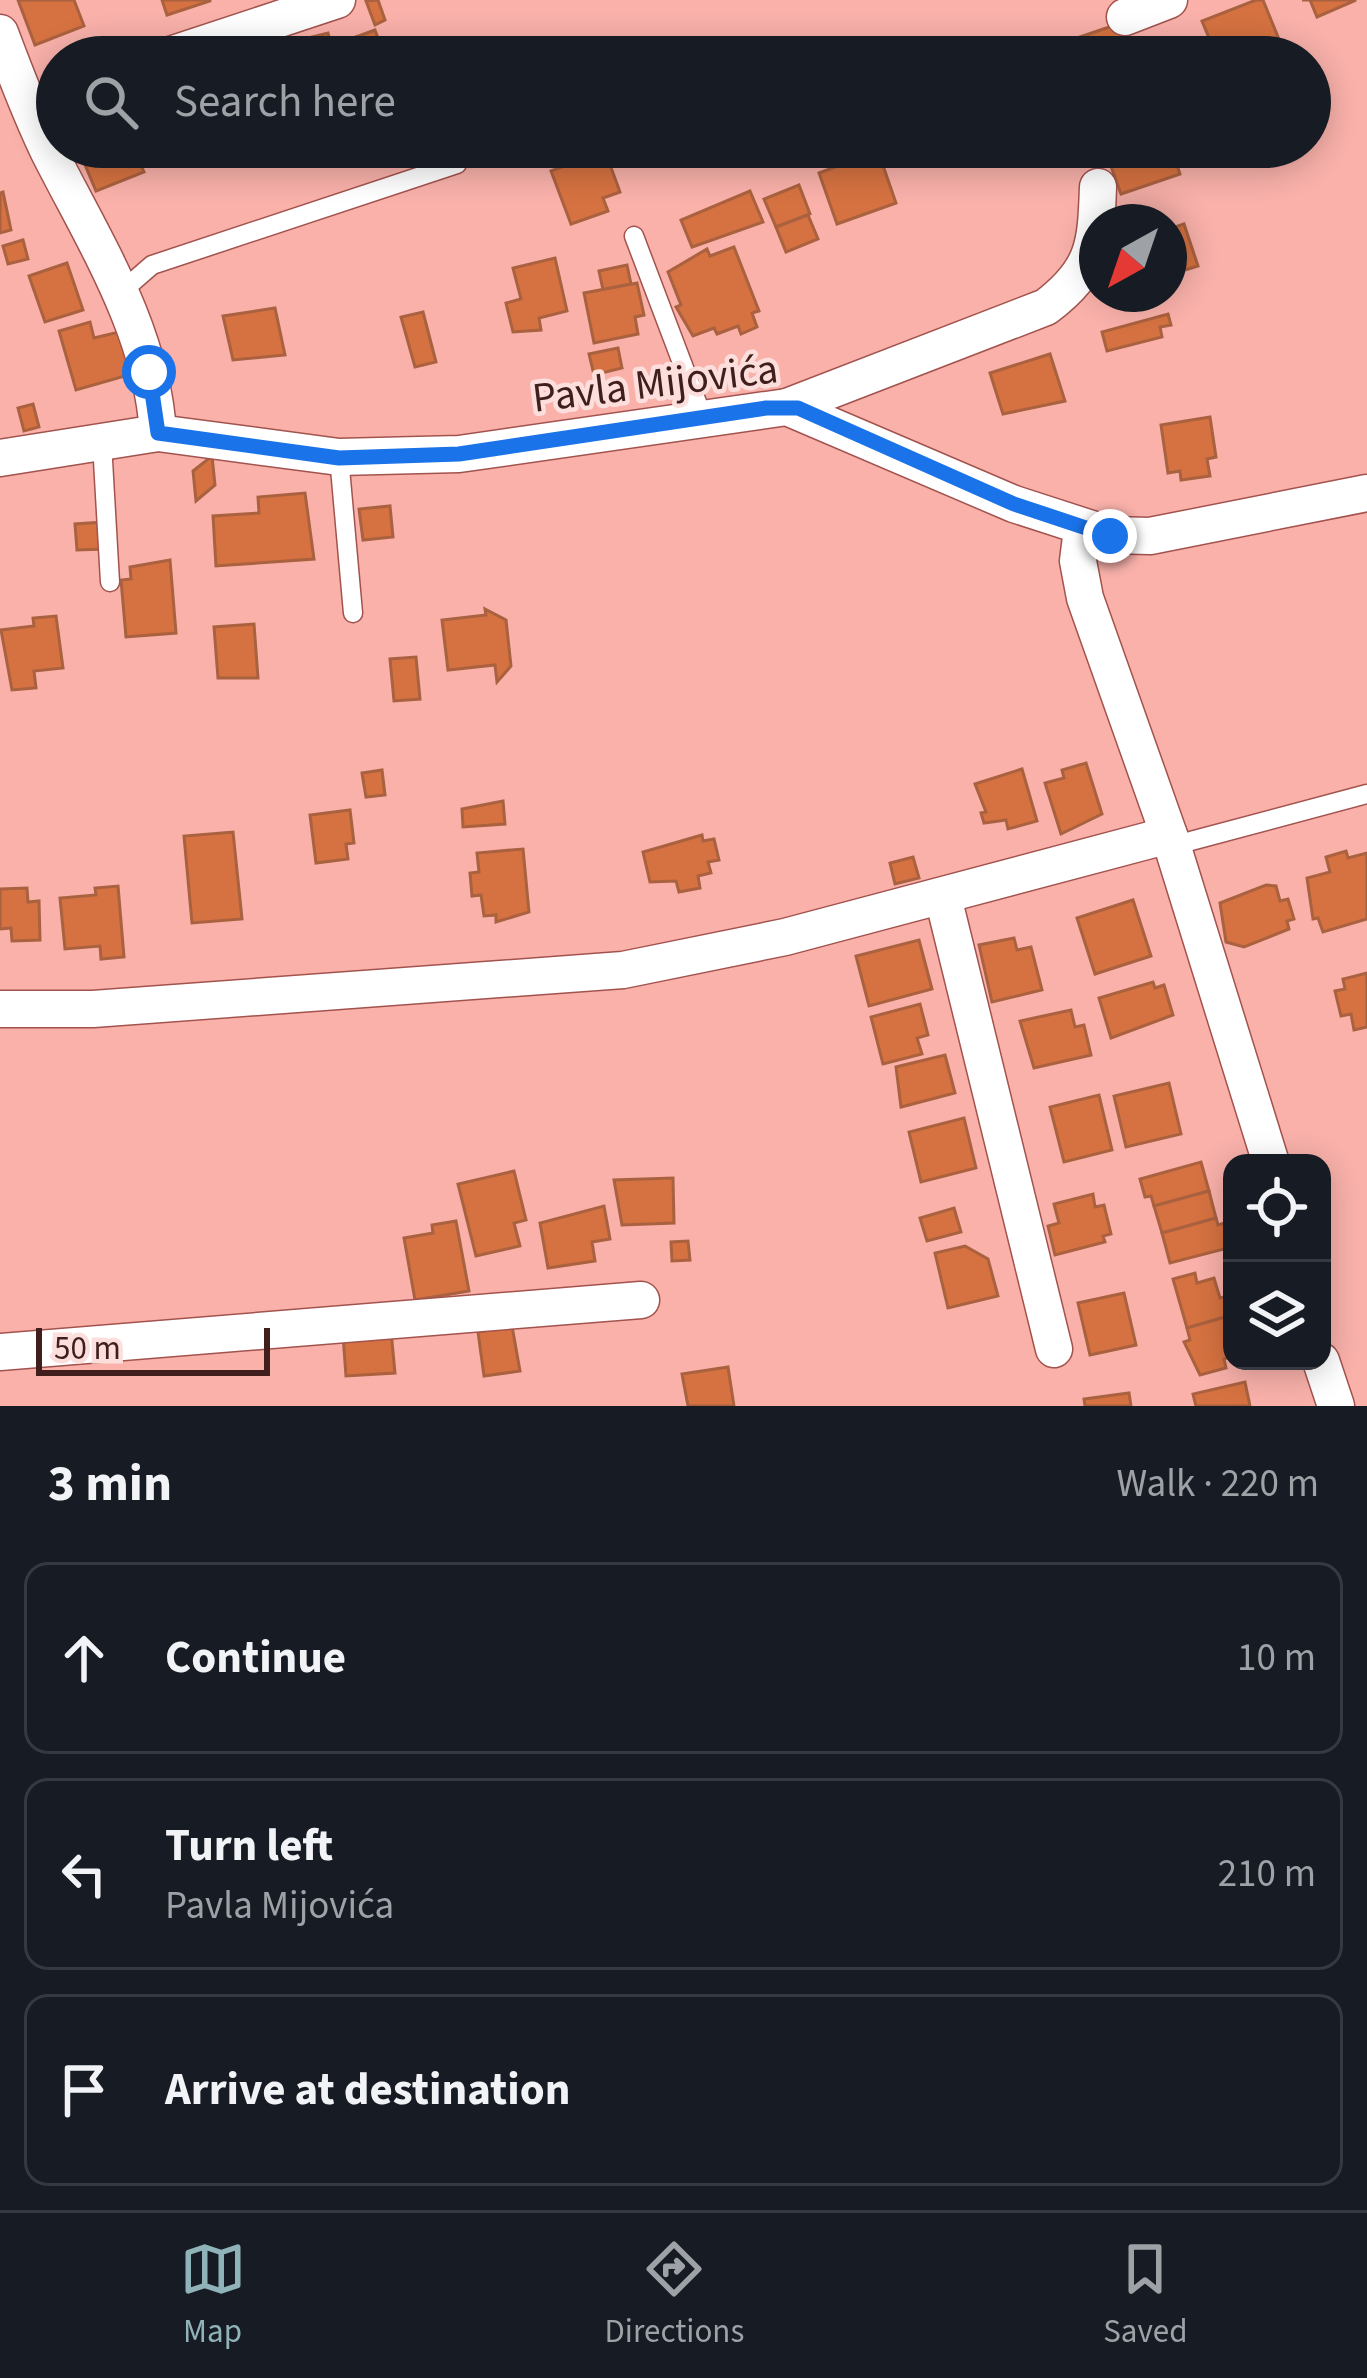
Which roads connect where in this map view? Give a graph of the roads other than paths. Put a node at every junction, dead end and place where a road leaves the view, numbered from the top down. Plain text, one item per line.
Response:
1 (338, 0) edge
2 (1168, 0) edge
3 (236, 16) edge
4 (1125, 17) dead end
5 (0, 33) edge
6 (201, 36) edge
7 (36, 87) edge
8 (71, 168) edge
9 (446, 168) edge
10 (1098, 187) dead end
11 (634, 236) dead end
12 (121, 292) junction
13 (787, 406) junction
14 (703, 418) junction
15 (158, 433) junction
16 (101, 442) junction
17 (0, 458) edge
18 (339, 458) junction
19 (1367, 493) edge
20 (1082, 529) junction
21 (110, 582) dead end
22 (352, 614) dead end
23 (1367, 794) edge
24 (1171, 841) junction
25 (943, 897) junction
26 (0, 1009) edge
27 (1268, 1154) edge
28 (641, 1300) dead end
29 (1054, 1349) dead end
30 (0, 1352) edge
31 (1324, 1370) edge
32 (1336, 1406) edge

1 - 3 street
2 - 4 street
3 - 6 street
5 - 7 street
8 - 12 street
9 - 12 lane
10 - 13 street
11 - 14 lane
12 - 15 street
13 - 14 street, Pavla Mijovića
13 - 20 street, Pavla Mijovića
14 - 18 street, Pavla Mijovića
15 - 16 street, Pavla Mijovića
15 - 18 street, Pavla Mijovića
16 - 17 street, Pavla Mijovića
16 - 21 lane
18 - 22 lane
19 - 20 street, Pavla Mijovića
20 - 24 street
23 - 24 lane
24 - 25 street
24 - 27 street
25 - 26 street
25 - 29 street
28 - 30 street
31 - 32 street

